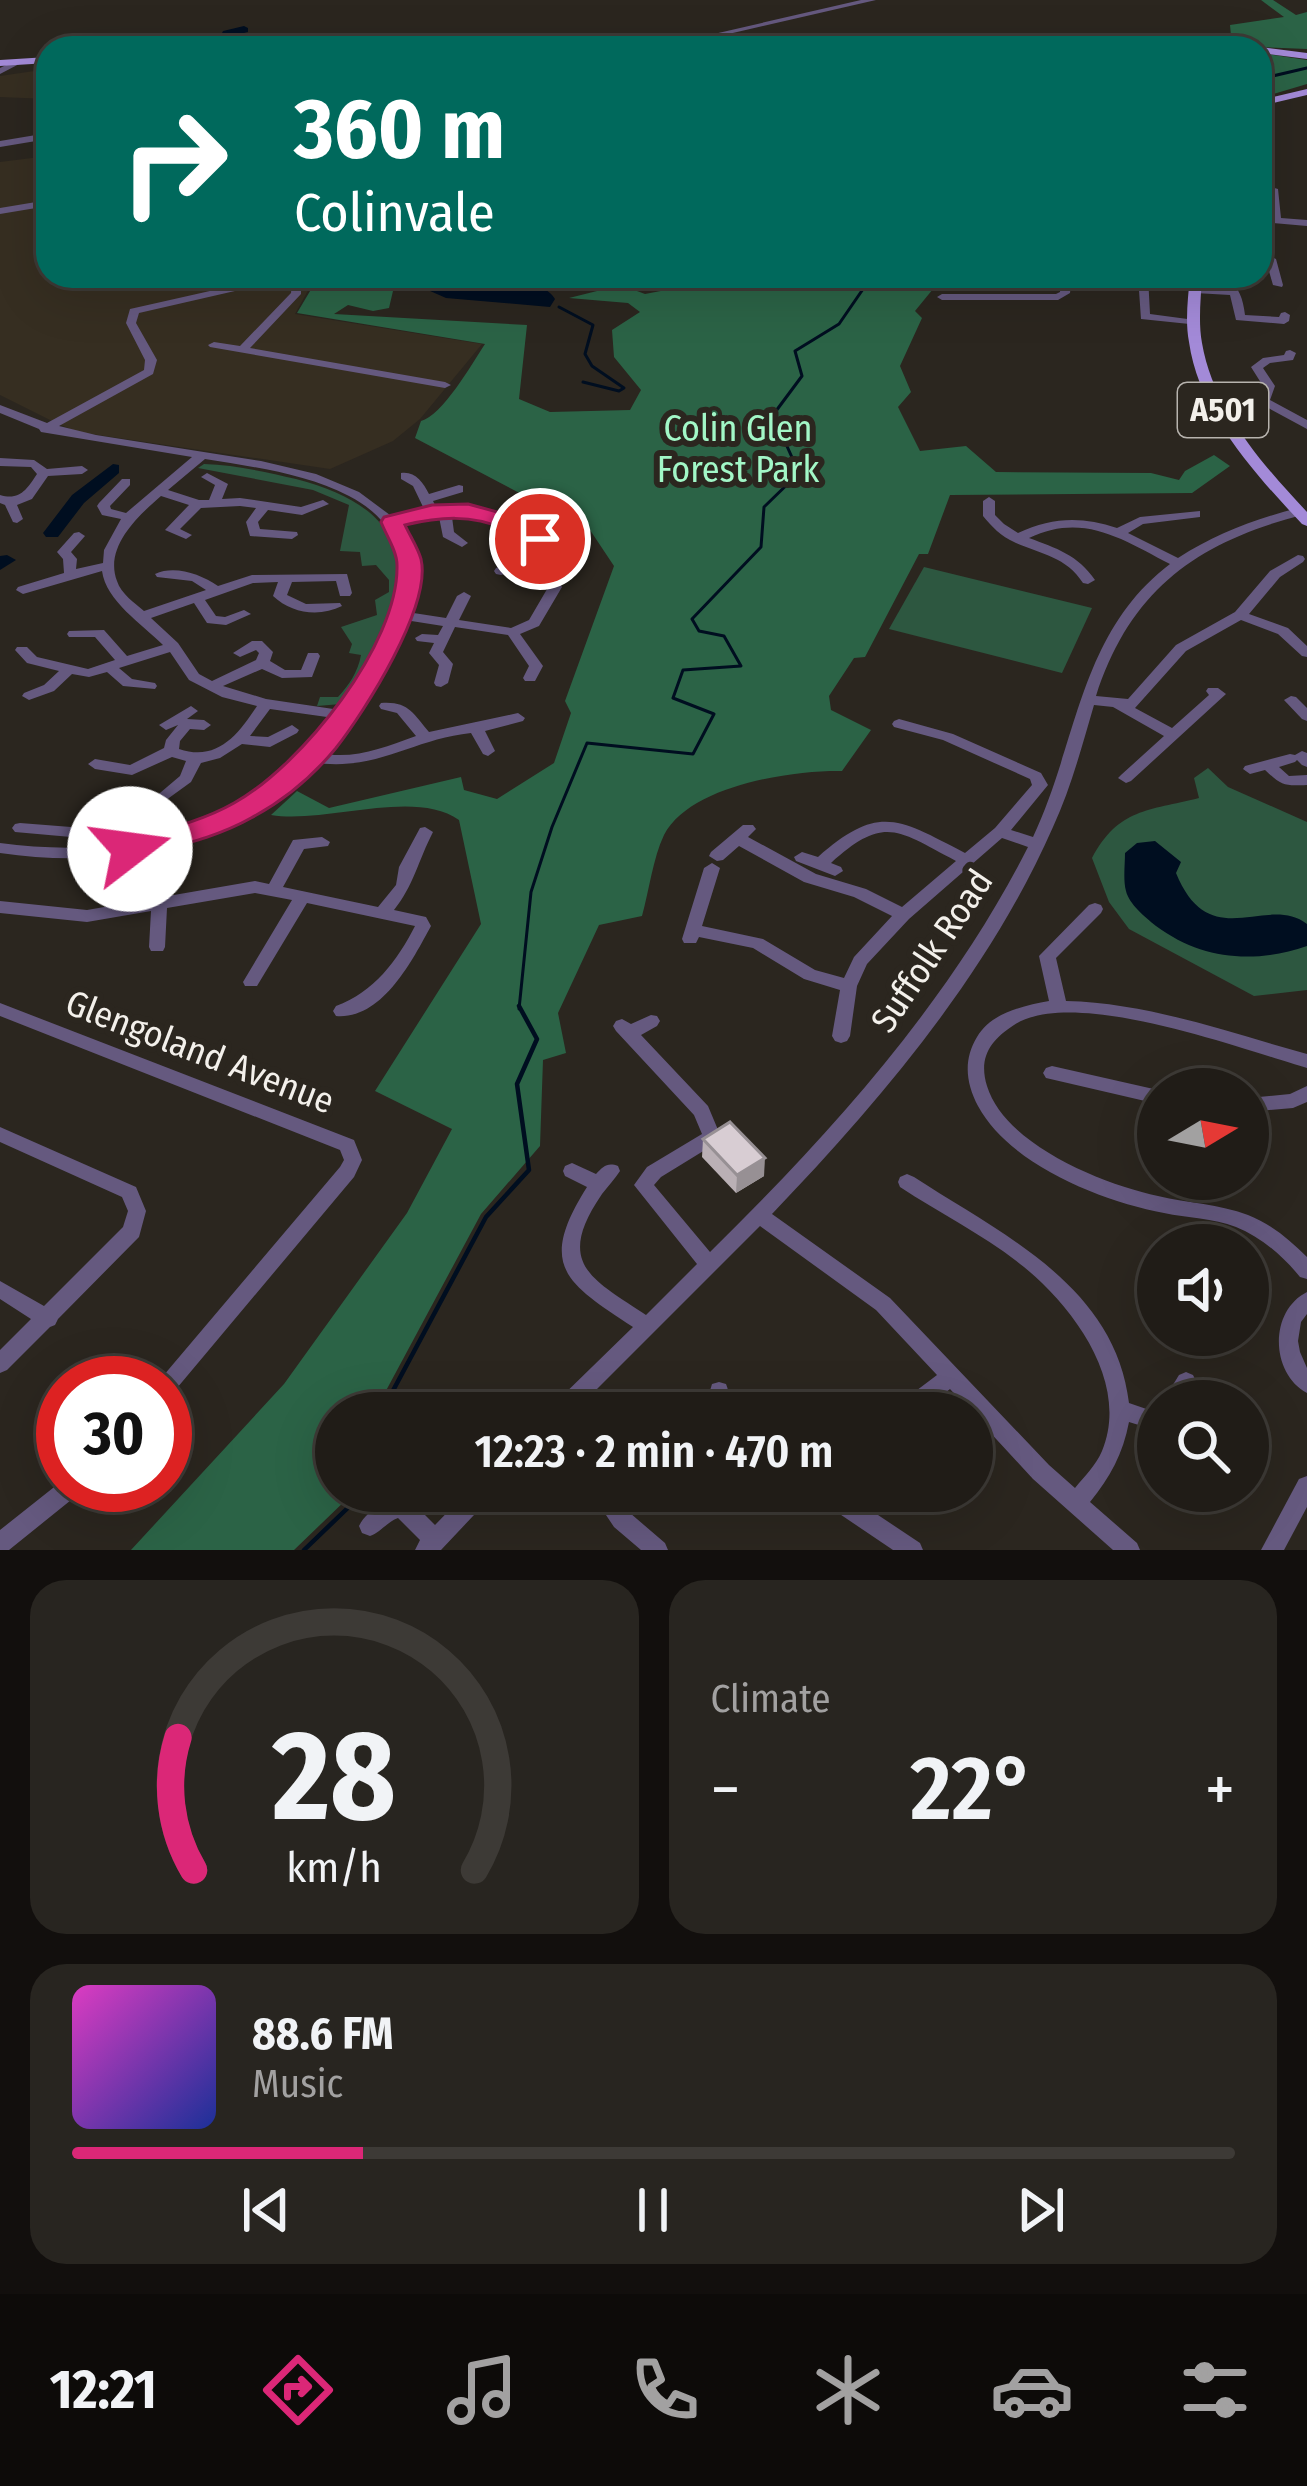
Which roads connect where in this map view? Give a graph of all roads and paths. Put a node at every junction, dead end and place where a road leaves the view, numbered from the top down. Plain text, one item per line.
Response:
1 (872, 0) edge
2 (710, 36) edge
3 (1272, 52) edge
4 (1307, 56) edge
5 (36, 61) edge
6 (0, 67) edge
7 (1307, 92) edge
8 (1272, 100) edge
9 (36, 138) edge
10 (0, 143) edge
11 (1272, 189) edge
12 (36, 205) edge
13 (0, 211) edge
14 (1272, 220) edge
15 (1276, 220) junction
16 (1307, 223) edge
17 (1272, 263) edge
18 (1278, 285) dead end
19 (235, 288) edge
20 (296, 288) edge
21 (1066, 288) edge
22 (1143, 288) edge
23 (1196, 288) edge
24 (1218, 288) edge
25 (1231, 288) edge
26 (1235, 292) junction
27 (952, 299) dead end
28 (1285, 316) dead end
29 (1195, 323) junction
30 (214, 345) dead end
31 (243, 349) junction
32 (1290, 353) dead end
33 (445, 386) dead end
34 (1217, 398) junction
35 (1264, 401) junction
36 (3, 414) edge
37 (1307, 425) edge
38 (45, 429) junction
39 (200, 457) junction
40 (0, 461) edge
41 (82, 470) dead end
42 (44, 473) junction
43 (404, 476) dead end
44 (207, 477) dead end
45 (126, 482) dead end
46 (459, 489) dead end
47 (160, 492) junction
48 (5, 501) edge
49 (989, 501) dead end
50 (214, 502) junction
51 (198, 504) junction
52 (323, 504) dead end
53 (264, 506) junction
54 (435, 507) junction
55 (1196, 514) dead end
56 (1302, 516) edge
57 (129, 517) junction
58 (17, 519) dead end
59 (392, 522) junction
60 (297, 524) junction
61 (1118, 532) junction
62 (186, 535) dead end
63 (1009, 535) junction
64 (79, 536) dead end
65 (462, 543) dead end
66 (559, 554) junction
67 (1273, 557) dead end
68 (1179, 564) junction
69 (107, 566) junction
70 (502, 571) dead end
71 (566, 571) dead end
72 (69, 572) junction
73 (162, 574) dead end
74 (279, 574) junction
75 (1088, 580) dead end
76 (54, 584) junction
77 (555, 587) dead end
78 (23, 590) dead end
79 (214, 590) junction
80 (66, 596) dead end
81 (464, 596) dead end
82 (196, 597) junction
83 (244, 614) dead end
84 (400, 615) junction
85 (1240, 615) junction
86 (144, 616) junction
87 (450, 622) junction
88 (512, 632) junction
89 (74, 634) dead end
90 (1300, 637) edge
91 (422, 638) dead end
92 (441, 640) junction
93 (173, 646) junction
94 (1307, 652) edge
95 (240, 653) dead end
96 (313, 656) dead end
97 (24, 658) dead end
98 (262, 663) junction
99 (119, 666) junction
100 (67, 671) junction
101 (530, 678) dead end
102 (441, 683) dead end
103 (150, 686) dead end
104 (212, 686) junction
105 (1213, 691) dead end
106 (29, 696) dead end
107 (1089, 700) junction
108 (1291, 700) dead end
109 (266, 704) junction
110 (386, 706) dead end
111 (1120, 706) junction
112 (345, 716) junction
113 (1307, 716) edge
114 (518, 718) dead end
115 (899, 724) dead end
116 (204, 725) dead end
117 (476, 728) junction
118 (292, 730) dead end
119 (1172, 734) junction
120 (424, 736) junction
121 (243, 740) junction
122 (488, 751) dead end
123 (171, 752) junction
124 (312, 758) junction
125 (196, 759) junction
126 (1300, 759) edge
127 (95, 764) dead end
128 (1268, 765) junction
129 (1250, 769) dead end
130 (1126, 778) dead end
131 (1307, 780) edge
132 (167, 790) dead end
133 (20, 828) dead end
134 (1000, 832) junction
135 (415, 839) dead end
136 (322, 842) dead end
137 (1036, 844) junction
138 (0, 848) edge
139 (46, 855) junction
140 (802, 857) dead end
141 (966, 860) junction
142 (274, 889) junction
143 (303, 896) junction
144 (159, 906) junction
145 (0, 907) edge
146 (1094, 909) dead end
147 (384, 911) junction
148 (903, 915) junction
149 (157, 947) dead end
150 (248, 974) dead end
151 (849, 986) junction
152 (1058, 1005) junction
153 (0, 1009) edge
154 (342, 1011) dead end
155 (651, 1021) dead end
156 (841, 1036) dead end
157 (1307, 1061) edge
158 (1052, 1072) dead end
159 (1137, 1091) edge
160 (1307, 1093) edge
161 (1269, 1103) edge
162 (0, 1134) edge
163 (572, 1171) dead end
164 (907, 1182) dead end
165 (758, 1214) junction
166 (708, 1264) junction
167 (1307, 1270) edge
168 (0, 1289) edge
169 (1307, 1300) edge
170 (49, 1319) junction
171 (647, 1326) junction
172 (192, 1356) edge
173 (0, 1364) edge
174 (950, 1376) junction
175 (1307, 1384) edge
176 (580, 1392) edge
177 (930, 1392) edge
178 (1120, 1410) junction
179 (1137, 1415) edge
180 (1307, 1486) edge
181 (1076, 1503) junction
182 (40, 1512) edge
183 (386, 1512) edge
184 (416, 1512) edge
185 (462, 1512) edge
186 (616, 1512) edge
187 (859, 1512) edge
188 (370, 1526) dead end
189 (0, 1544) edge
190 (430, 1545) edge
191 (657, 1550) edge
192 (913, 1550) edge
193 (1129, 1550) edge
194 (1272, 1550) edge

1 - 2 street
3 - 4 main road
5 - 6 main road
7 - 8 main road
9 - 10 street
11 - 15 street
12 - 13 street
14 - 15 street
15 - 16 street
17 - 18 street
19 - 38 street
20 - 31 street
21 - 27 street
22 - 29 street
23 - 29 main road, A501
24 - 26 street
25 - 26 street
26 - 28 street
29 - 34 main road, A501
30 - 31 street
31 - 33 street
32 - 35 street
34 - 35 street
34 - 56 main road, A501
35 - 37 street
36 - 38 street
38 - 39 street
39 - 47 street
39 - 59 street
40 - 42 street
41 - 42 street
42 - 48 street
43 - 54 street
44 - 50 street
45 - 57 street
46 - 54 street
47 - 51 street
47 - 57 street
48 - 58 street
49 - 63 street
50 - 51 street
50 - 53 street
51 - 62 street
52 - 60 street
53 - 60 street
53 - 60 street
54 - 59 street
54 - 65 street
54 - 66 street
55 - 61 street
56 - 68 street, Suffolk Road
57 - 69 street
59 - 84 street
61 - 63 street
61 - 68 street
63 - 75 street
64 - 72 street
66 - 70 street
66 - 71 street
67 - 85 street
68 - 107 street, Suffolk Road
69 - 72 street
69 - 86 street
72 - 76 street
73 - 79 street
74 - 74 street
74 - 79 street
76 - 78 street
76 - 80 street
77 - 88 street
79 - 82 street
81 - 87 street
82 - 83 street
82 - 86 street
84 - 87 street
84 - 112 street
85 - 90 street
85 - 111 street
86 - 93 street
87 - 88 street
87 - 92 street
88 - 101 street
89 - 99 street
90 - 94 street
91 - 92 street
92 - 102 street
93 - 99 street
93 - 104 street
95 - 98 street
96 - 98 street
97 - 100 street
98 - 104 street
99 - 100 street
99 - 103 street
100 - 106 street
104 - 109 street
105 - 119 street
107 - 111 street
107 - 137 street, Suffolk Road
108 - 113 street
109 - 112 street
109 - 121 street
110 - 120 street
111 - 119 street
112 - 124 street
114 - 117 street
115 - 134 street
116 - 123 street
117 - 120 street
117 - 122 street
118 - 121 street
119 - 130 street
120 - 124 street
121 - 125 street
123 - 125 street
123 - 127 street
124 - 139 street
125 - 132 street
126 - 128 street
128 - 129 street
128 - 131 street
133 - 139 street
134 - 137 street
134 - 141 street
135 - 147 street
136 - 142 street
137 - 165 street, Suffolk Road
138 - 139 street
140 - 141 street
141 - 148 street
142 - 143 street
142 - 144 street
143 - 147 street
143 - 150 street
144 - 145 street
144 - 149 street
146 - 152 street
147 - 154 street
148 - 151 street
148 - 151 street
151 - 156 street
152 - 157 street
152 - 167 street
153 - 172 street, Glengoland Avenue
155 - 166 street
158 - 159 street
160 - 161 street
162 - 170 street
163 - 171 street
164 - 178 street
165 - 166 street, Suffolk Road
165 - 174 street
166 - 171 street, Suffolk Road
168 - 170 street
169 - 175 street
170 - 173 street
171 - 176 street, Suffolk Road
174 - 177 street
174 - 181 street
178 - 179 street
178 - 181 street
180 - 194 street
181 - 193 street
182 - 189 street
183 - 188 street
184 - 190 street
185 - 190 street
186 - 191 street
187 - 192 street

